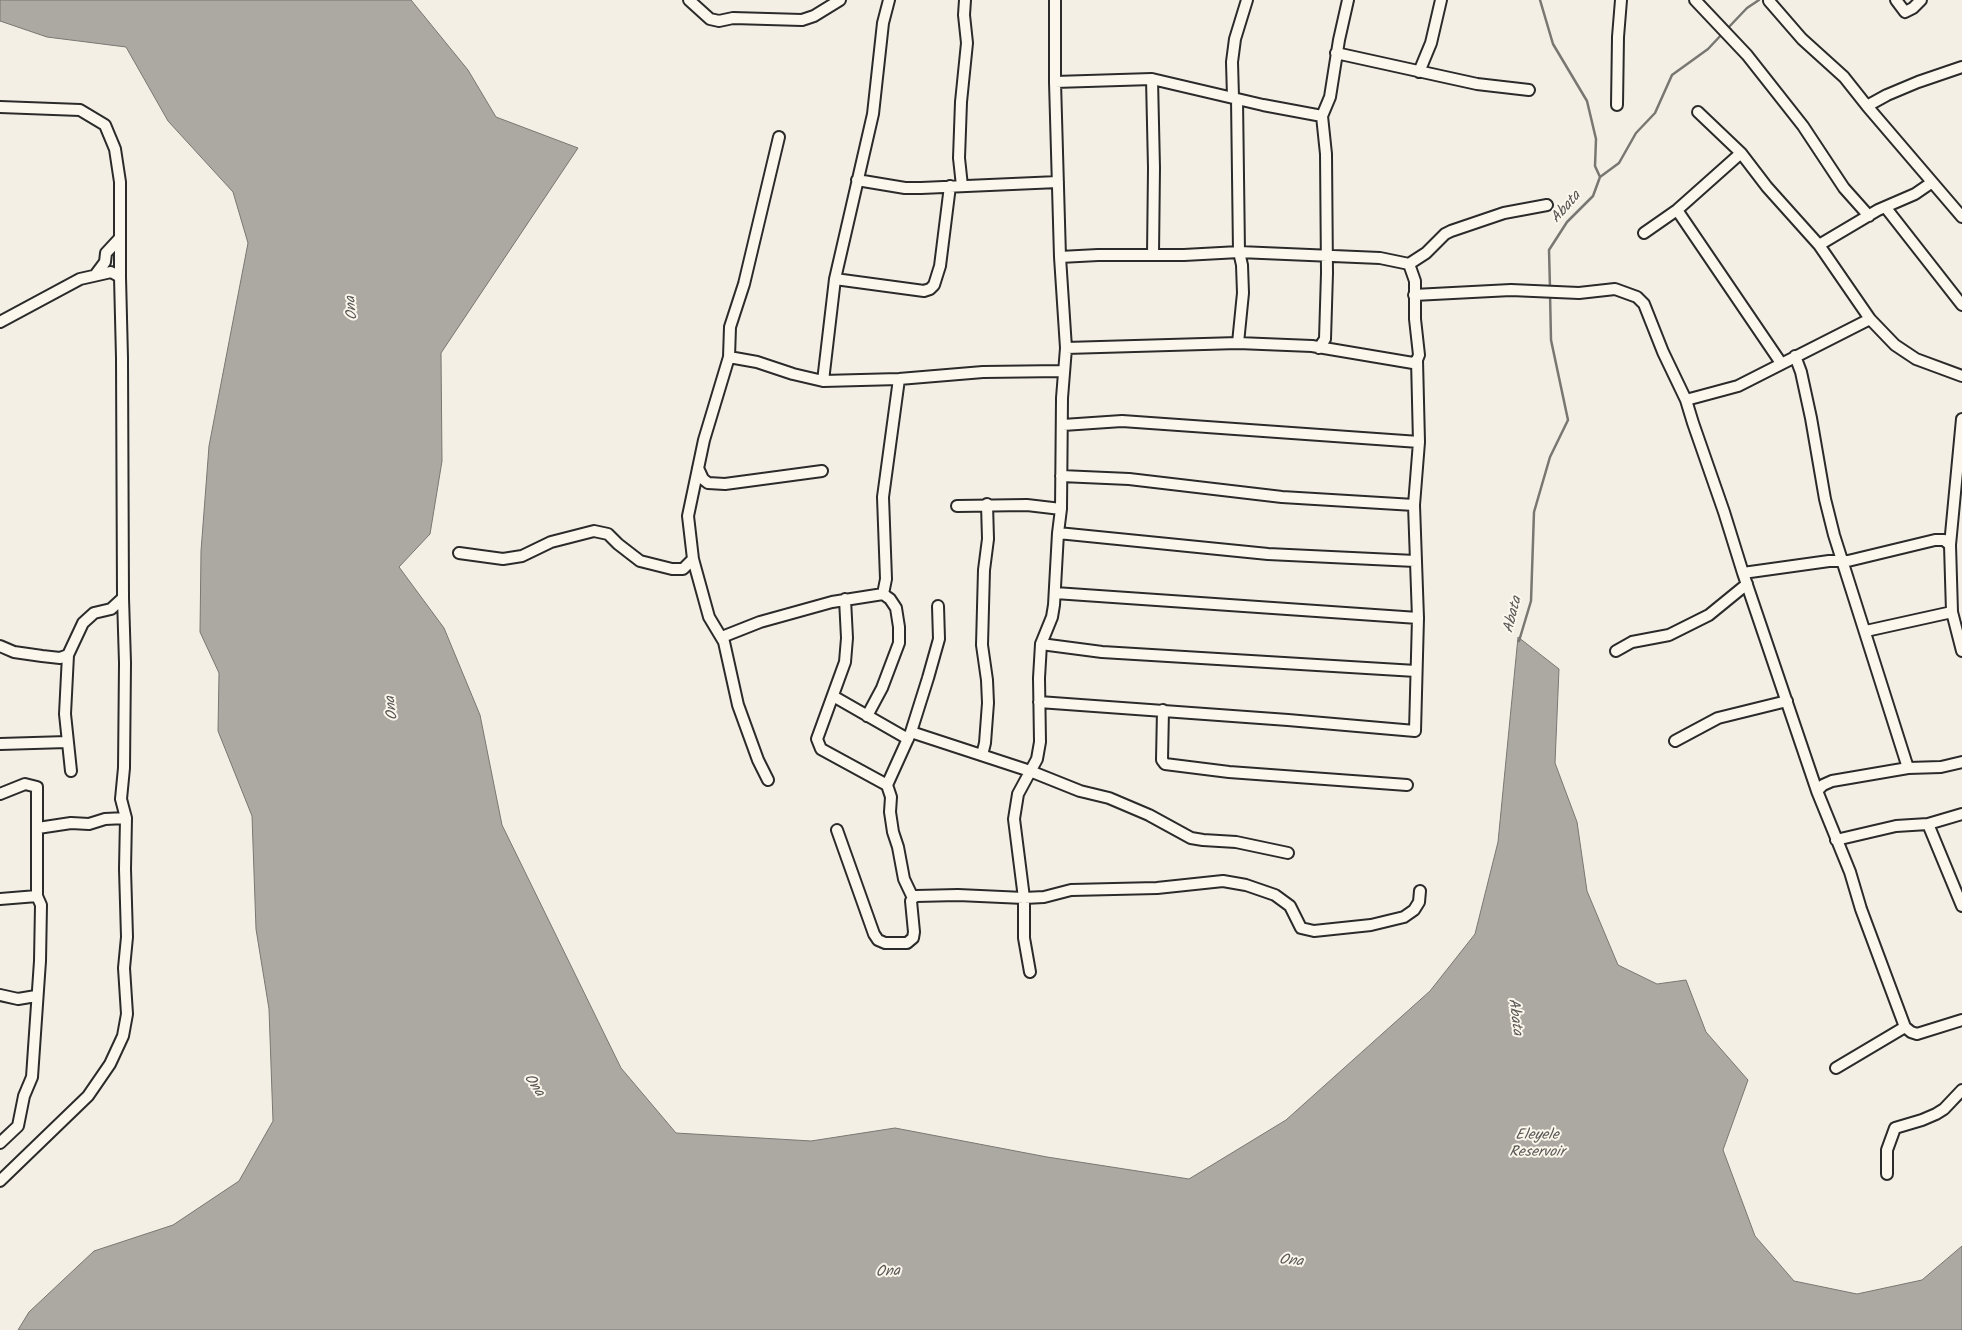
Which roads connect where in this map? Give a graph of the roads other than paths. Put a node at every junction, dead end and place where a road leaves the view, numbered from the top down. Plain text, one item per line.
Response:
1 (689, 0) edge
2 (840, 0) edge
3 (890, 0) edge
4 (965, 0) edge
5 (1055, 0) edge
6 (1247, 0) edge
7 (1348, 0) edge
8 (1441, 0) edge
9 (1621, 0) edge
10 (1695, 0) edge
11 (1896, 0) edge
12 (1921, 0) edge
13 (1769, 1) dead end
14 (1336, 52) junction
15 (1962, 67) edge
16 (1419, 72) junction
17 (1152, 79) junction
18 (1055, 82) junction
19 (1528, 90) dead end
20 (1235, 98) junction
21 (1618, 105) dead end
22 (1867, 106) junction
23 (0, 107) edge
24 (1698, 112) dead end
25 (1322, 116) junction
26 (779, 136) dead end
27 (1741, 153) junction
28 (857, 180) junction
29 (1058, 182) junction
30 (1931, 182) junction
31 (950, 186) junction
32 (962, 186) junction
33 (1547, 205) dead end
34 (1886, 208) junction
35 (1677, 210) junction
36 (1869, 216) junction
37 (1962, 217) edge
38 (1644, 233) dead end
39 (119, 239) junction
40 (1818, 245) junction
41 (1239, 252) junction
42 (1154, 255) junction
43 (1327, 255) junction
44 (1060, 257) junction
45 (1409, 264) junction
46 (96, 274) junction
47 (120, 277) junction
48 (836, 278) junction
49 (1414, 295) junction
50 (1962, 305) edge
51 (1870, 319) junction
52 (0, 322) edge
53 (1238, 343) junction
54 (1066, 348) junction
55 (1319, 348) junction
56 (1795, 356) junction
57 (729, 357) junction
58 (1417, 360) junction
59 (1781, 363) junction
60 (1063, 371) junction
61 (1962, 376) edge
62 (898, 379) junction
63 (824, 381) junction
64 (1686, 400) junction
65 (1962, 419) edge
66 (1063, 425) junction
67 (1418, 442) junction
68 (698, 468) junction
69 (822, 471) dead end
70 (1062, 476) junction
71 (987, 504) junction
72 (957, 506) dead end
73 (1414, 506) junction
74 (1062, 509) junction
75 (1058, 533) junction
76 (1950, 545) junction
77 (459, 553) dead end
78 (693, 559) junction
79 (1416, 561) junction
80 (1842, 561) junction
81 (1742, 573) junction
82 (1747, 584) junction
83 (1055, 593) junction
84 (883, 594) junction
85 (123, 598) junction
86 (846, 600) junction
87 (938, 606) dead end
88 (1952, 612) junction
89 (1418, 618) junction
90 (1866, 631) junction
91 (722, 637) junction
92 (1961, 640) edge
93 (1041, 644) junction
94 (0, 646) edge
95 (1616, 651) dead end
96 (1962, 651) edge
97 (68, 655) junction
98 (1416, 671) junction
99 (833, 696) junction
100 (1787, 701) junction
101 (1039, 702) junction
102 (1163, 710) junction
103 (867, 716) junction
104 (910, 735) junction
105 (1676, 741) dead end
106 (68, 742) junction
107 (0, 744) edge
108 (982, 755) junction
109 (1962, 762) edge
110 (1908, 768) junction
111 (71, 771) dead end
112 (1030, 771) junction
113 (768, 780) dead end
114 (887, 785) junction
115 (1407, 785) dead end
116 (1817, 791) junction
117 (0, 794) edge
118 (1962, 814) edge
119 (126, 818) junction
120 (1928, 824) junction
121 (38, 828) junction
122 (837, 830) dead end
123 (1836, 840) junction
124 (1288, 853) dead end
125 (1420, 891) dead end
126 (36, 896) junction
127 (913, 898) junction
128 (1024, 898) junction
129 (0, 899) edge
130 (1962, 905) edge
131 (1030, 972) dead end
132 (0, 995) edge
133 (36, 996) junction
134 (1962, 1020) edge
135 (1905, 1027) junction
136 (1836, 1068) dead end
137 (1962, 1090) edge
138 (0, 1143) edge
139 (1887, 1174) dead end
140 (0, 1181) edge

1 - 2 street
3 - 28 street
4 - 32 street
5 - 18 street
6 - 20 street
7 - 14 street
8 - 16 street
9 - 21 street
10 - 36 street
11 - 12 street
13 - 22 street
14 - 16 street
14 - 25 street
15 - 22 street
16 - 19 street
17 - 18 street
17 - 20 street
17 - 42 street
18 - 29 street
20 - 25 street
20 - 41 street
22 - 30 street
23 - 39 street
24 - 27 street
25 - 43 street
26 - 57 street
27 - 35 street
27 - 40 street
28 - 31 street
28 - 48 street
29 - 32 street
29 - 44 street
30 - 34 street
30 - 37 street
31 - 32 street
31 - 48 street
33 - 45 street
34 - 36 street
34 - 50 street
35 - 38 street
35 - 59 street
36 - 40 street
39 - 46 street
39 - 47 street
40 - 51 street
41 - 42 street
41 - 43 street
41 - 53 street
42 - 44 street
43 - 45 street
43 - 55 street
44 - 54 street
45 - 49 street
46 - 47 street
46 - 52 street
47 - 85 street
48 - 63 street
49 - 58 street
49 - 64 street
51 - 56 street
51 - 61 street
53 - 54 street
53 - 55 street
54 - 60 street
55 - 58 street
56 - 59 street
56 - 80 street
57 - 63 street
57 - 68 street
58 - 67 street
59 - 64 street
60 - 62 street
60 - 66 street
62 - 63 street
62 - 84 street
64 - 81 street
65 - 76 street
66 - 67 street
66 - 70 street
67 - 73 street
68 - 69 street
68 - 78 street
70 - 73 street
70 - 74 street
71 - 72 street
71 - 74 street
71 - 108 street
73 - 79 street
74 - 75 street
75 - 79 street
75 - 83 street
76 - 80 street
76 - 88 street
77 - 78 street
78 - 91 street
79 - 89 street
80 - 81 street
80 - 90 street
81 - 82 street
82 - 95 street
82 - 100 street
83 - 89 street
83 - 93 street
84 - 86 street
84 - 103 street
85 - 97 street
85 - 119 street
86 - 91 street
86 - 99 street
87 - 104 street
88 - 90 street
88 - 92 street
89 - 98 street
90 - 110 street
91 - 113 street
92 - 96 street
93 - 98 street
93 - 101 street
94 - 97 street
97 - 106 street
98 - 102 street
99 - 103 street
99 - 114 street
100 - 105 street
100 - 116 street
101 - 102 street
101 - 112 street
102 - 115 street
103 - 104 street
104 - 108 street
104 - 114 street
106 - 107 street
106 - 111 street
108 - 112 street
109 - 110 street
110 - 116 street
112 - 124 street
112 - 128 street
114 - 127 street
116 - 123 street
117 - 121 street
118 - 120 street
119 - 121 street
119 - 140 street
120 - 123 street
120 - 130 street
121 - 126 street
122 - 127 street
123 - 135 street
125 - 128 street
126 - 129 street
126 - 133 street
127 - 128 street
128 - 131 street
132 - 133 street
133 - 138 street
134 - 135 street
135 - 136 street
137 - 139 street

